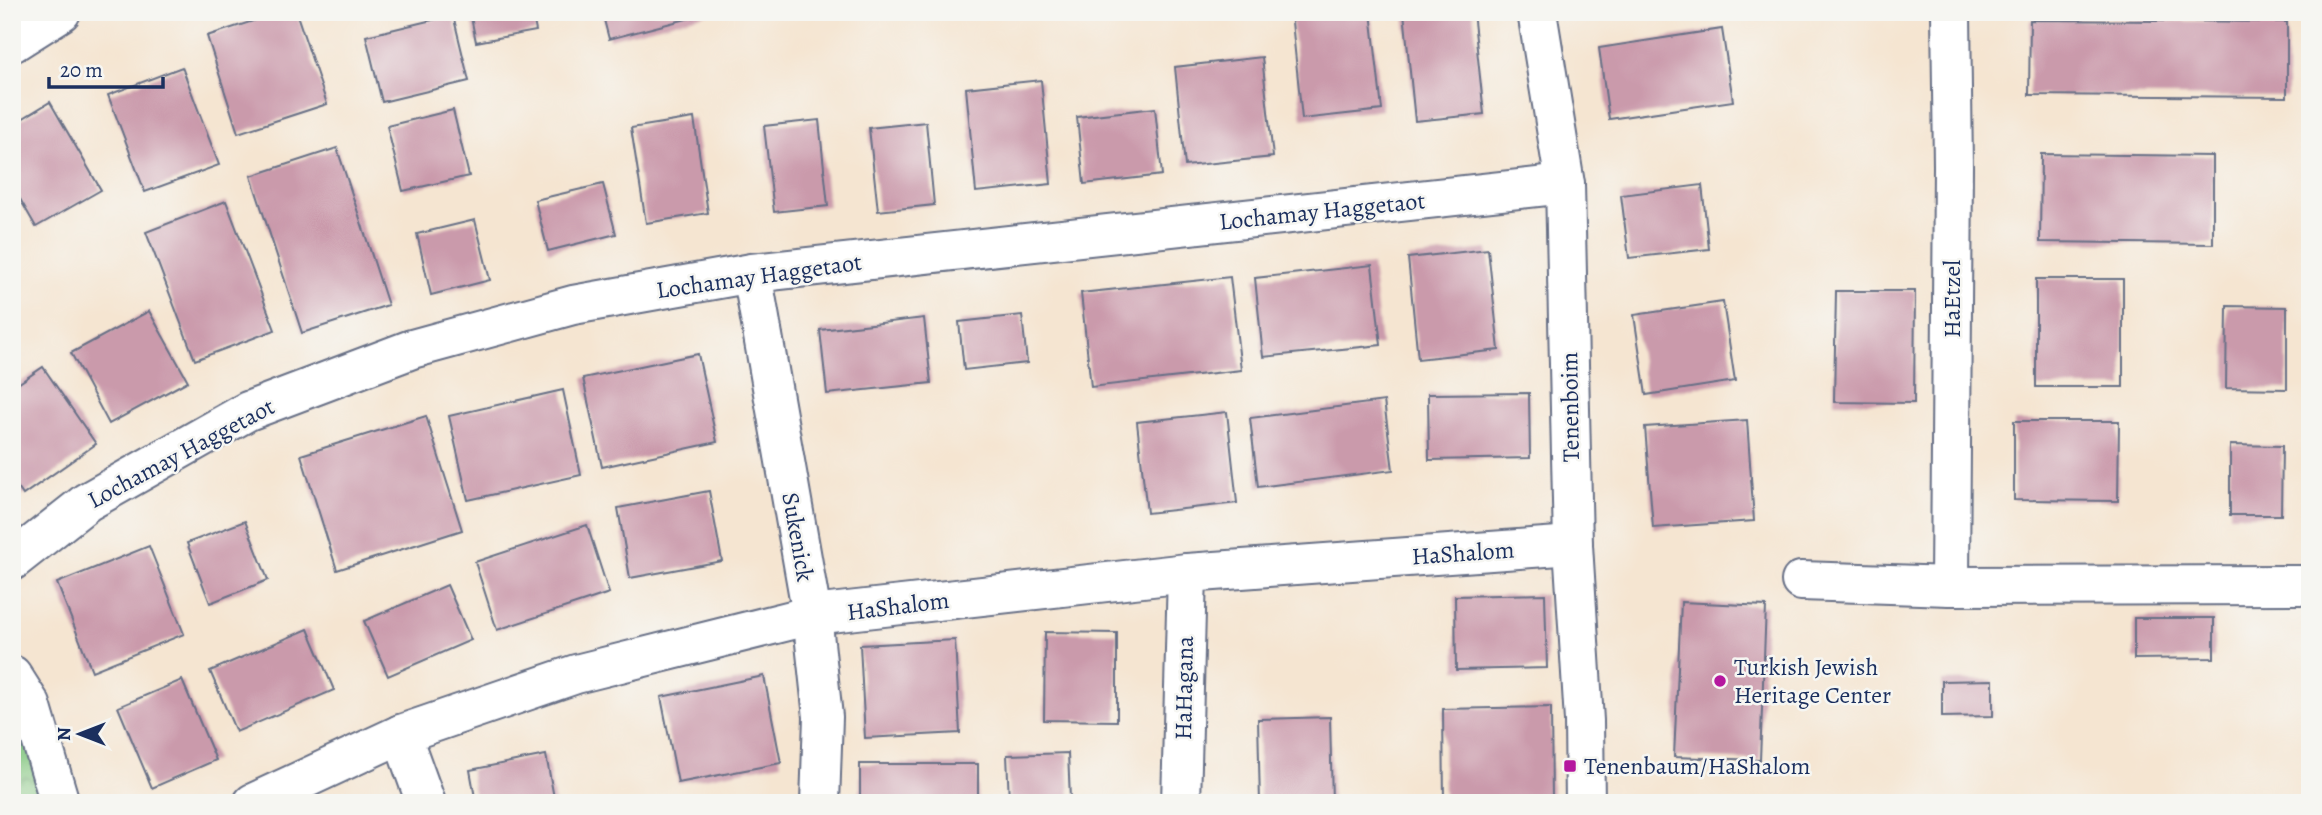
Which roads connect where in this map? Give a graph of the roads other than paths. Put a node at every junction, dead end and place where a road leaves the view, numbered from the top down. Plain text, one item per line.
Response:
1 (61, 12) edge
2 (1537, 12) edge
3 (1951, 12) edge
4 (12, 43) edge
5 (1564, 184) junction
6 (752, 273) junction
7 (1573, 545) junction
8 (12, 561) edge
9 (1187, 573) junction
10 (1801, 581) dead end
11 (2310, 585) edge
12 (1950, 586) junction
13 (812, 615) junction
14 (12, 676) edge
15 (401, 734) junction
16 (60, 803) edge
17 (253, 803) edge
18 (425, 803) edge
19 (820, 803) edge
20 (1181, 803) edge
21 (1585, 803) edge

1 - 4 street
2 - 5 street, Tenenboim
3 - 12 street, HaEtzel
5 - 6 street, Lochamay Haggetaot
5 - 7 street, Tenenboim
6 - 8 street, Lochamay Haggetaot
6 - 13 street, Sukenick
7 - 9 street, HaShalom
7 - 21 street, Tenenboim
9 - 13 street, HaShalom
9 - 20 street, HaHagana
10 - 12 street
11 - 12 street
13 - 15 street, HaShalom
13 - 19 street, Sukenick
14 - 16 street
15 - 17 street, HaShalom
15 - 18 street

